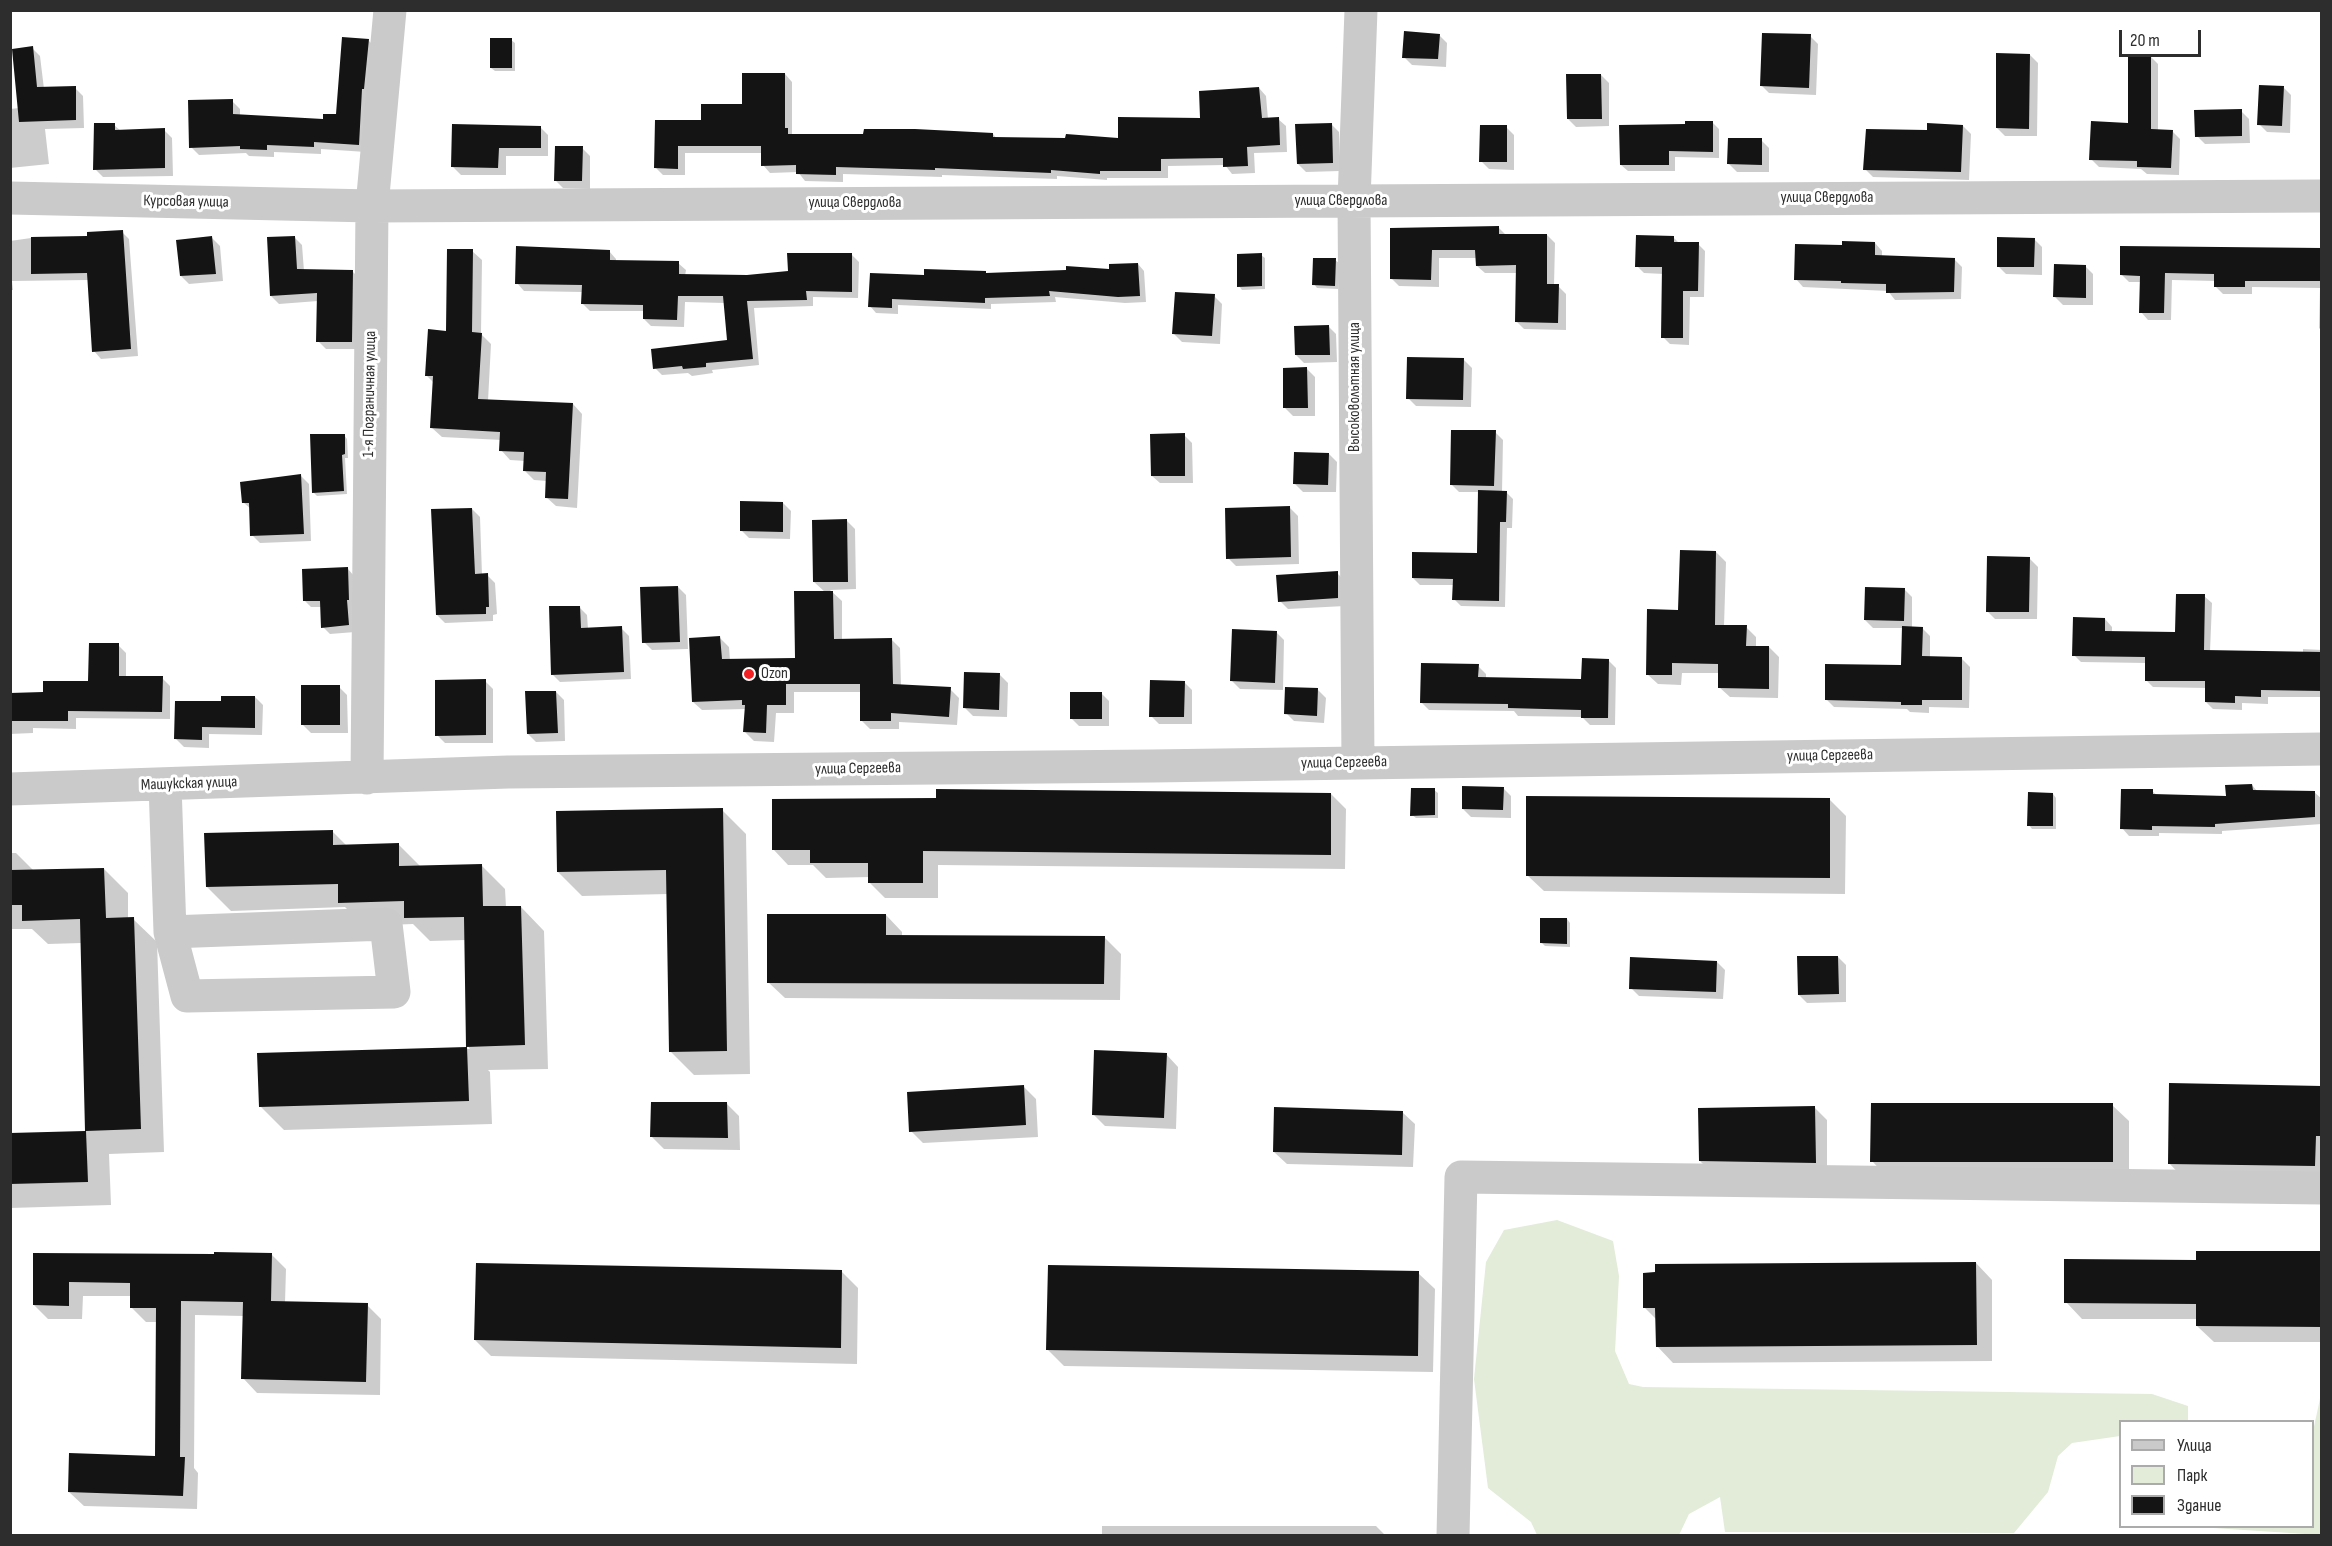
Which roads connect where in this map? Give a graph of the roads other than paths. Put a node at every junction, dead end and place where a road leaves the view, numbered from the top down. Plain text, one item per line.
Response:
1 (390, 10) edge
2 (1361, 10) edge
3 (2322, 196) edge
4 (10, 198) edge
5 (1354, 201) junction
6 (367, 206) junction
7 (2322, 749) edge
8 (1358, 763) junction
9 (367, 778) junction
10 (165, 784) junction
11 (10, 789) edge
12 (170, 932) junction
13 (2322, 1188) edge
14 (1453, 1536) edge

1 - 6 street, 1-я Пограничная улица
2 - 5 street, Высоковольтная улица
3 - 5 street, улица Свердлова
4 - 6 street, Курсовая улица
5 - 6 street, улица Свердлова
5 - 8 street, Высоковольтная улица
6 - 9 street, 1-я Пограничная улица
7 - 8 street, улица Сергеева
8 - 9 street, улица Сергеева
9 - 10 street, Машукская улица
10 - 11 street, Машукская улица
10 - 12 street
12 - 12 street
13 - 14 street

